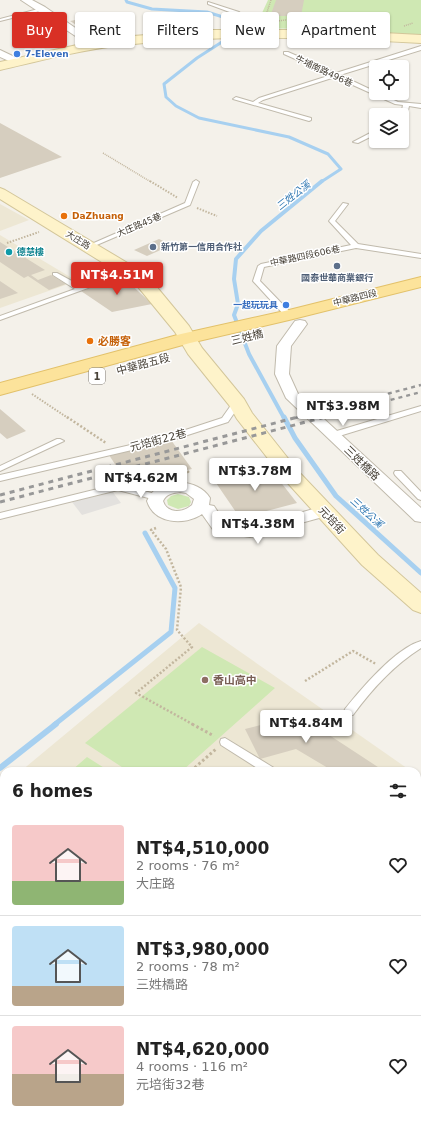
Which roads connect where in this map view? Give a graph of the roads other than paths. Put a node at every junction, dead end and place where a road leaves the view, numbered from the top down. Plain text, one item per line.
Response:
1 (25, 0) edge
2 (210, 3) dead end
3 (42, 9) junction
4 (234, 12) edge
5 (0, 20) edge
6 (70, 27) junction
7 (67, 28) edge
8 (75, 31) edge
9 (279, 33) edge
10 (221, 34) edge
11 (421, 39) edge
12 (135, 40) edge
13 (81, 48) edge
14 (421, 48) edge
15 (0, 53) edge
16 (286, 53) dead end
17 (18, 62) junction
18 (0, 66) edge
19 (334, 76) junction
20 (236, 99) dead end
21 (254, 104) junction
22 (406, 105) junction
23 (421, 106) edge
24 (405, 108) edge
25 (309, 119) dead end
26 (369, 136) edge
27 (356, 142) dead end
28 (196, 182) dead end
29 (0, 193) edge
30 (345, 204) dead end
31 (90, 246) junction
32 (356, 246) junction
33 (421, 256) edge
34 (130, 271) junction
35 (56, 274) dead end
36 (421, 285) edge
37 (80, 289) junction
38 (0, 318) edge
39 (294, 320) junction
40 (191, 344) junction
41 (1, 390) edge
42 (237, 403) junction
43 (421, 408) edge
44 (333, 435) junction
45 (60, 441) dead end
46 (0, 469) edge
47 (398, 472) dead end
48 (0, 478) edge
49 (156, 497) junction
50 (421, 497) edge
51 (200, 507) junction
52 (324, 511) junction
53 (0, 516) edge
54 (421, 517) edge
55 (421, 605) edge
56 (421, 644) edge
57 (348, 712) dead end
58 (224, 742) road end
59 (264, 767) edge

1 - 3 street
2 - 4 lane
3 - 5 lane
3 - 6 street
6 - 7 lane
6 - 8 street
9 - 11 street
10 - 12 street
13 - 17 street
14 - 19 lane
15 - 17 street
16 - 19 lane, 牛埔南路496巷
17 - 18 street
19 - 21 lane
19 - 22 lane, 牛埔南路496巷
20 - 21 lane
21 - 25 lane
22 - 23 lane, 牛埔南路496巷
22 - 24 lane
26 - 27 lane
28 - 31 lane, 大庄路45巷
29 - 31 street, 大庄路
30 - 32 lane, 中華路四段606巷
31 - 34 street, 大庄路
32 - 33 lane
32 - 39 lane, 中華路四段606巷
34 - 37 lane
34 - 40 street, 大庄路
35 - 37 lane
36 - 39 main road, 中華路四段 / 1
37 - 38 lane
39 - 40 main road, 三姓橋 / 1
39 - 44 street, 三姓橋路
40 - 41 main road, 中華路五段 / 1
40 - 41 main road, 中華路五段 / 1
40 - 42 street, 元培街
42 - 48 lane, 元培街22巷
42 - 52 street, 元培街
43 - 44 lane
44 - 54 street, 三姓橋路
45 - 46 lane
47 - 50 lane
49 - 51 street
49 - 51 street
49 - 53 lane
51 - 52 street
52 - 55 street, 元培街
56 - 57 lane
58 - 59 lane

